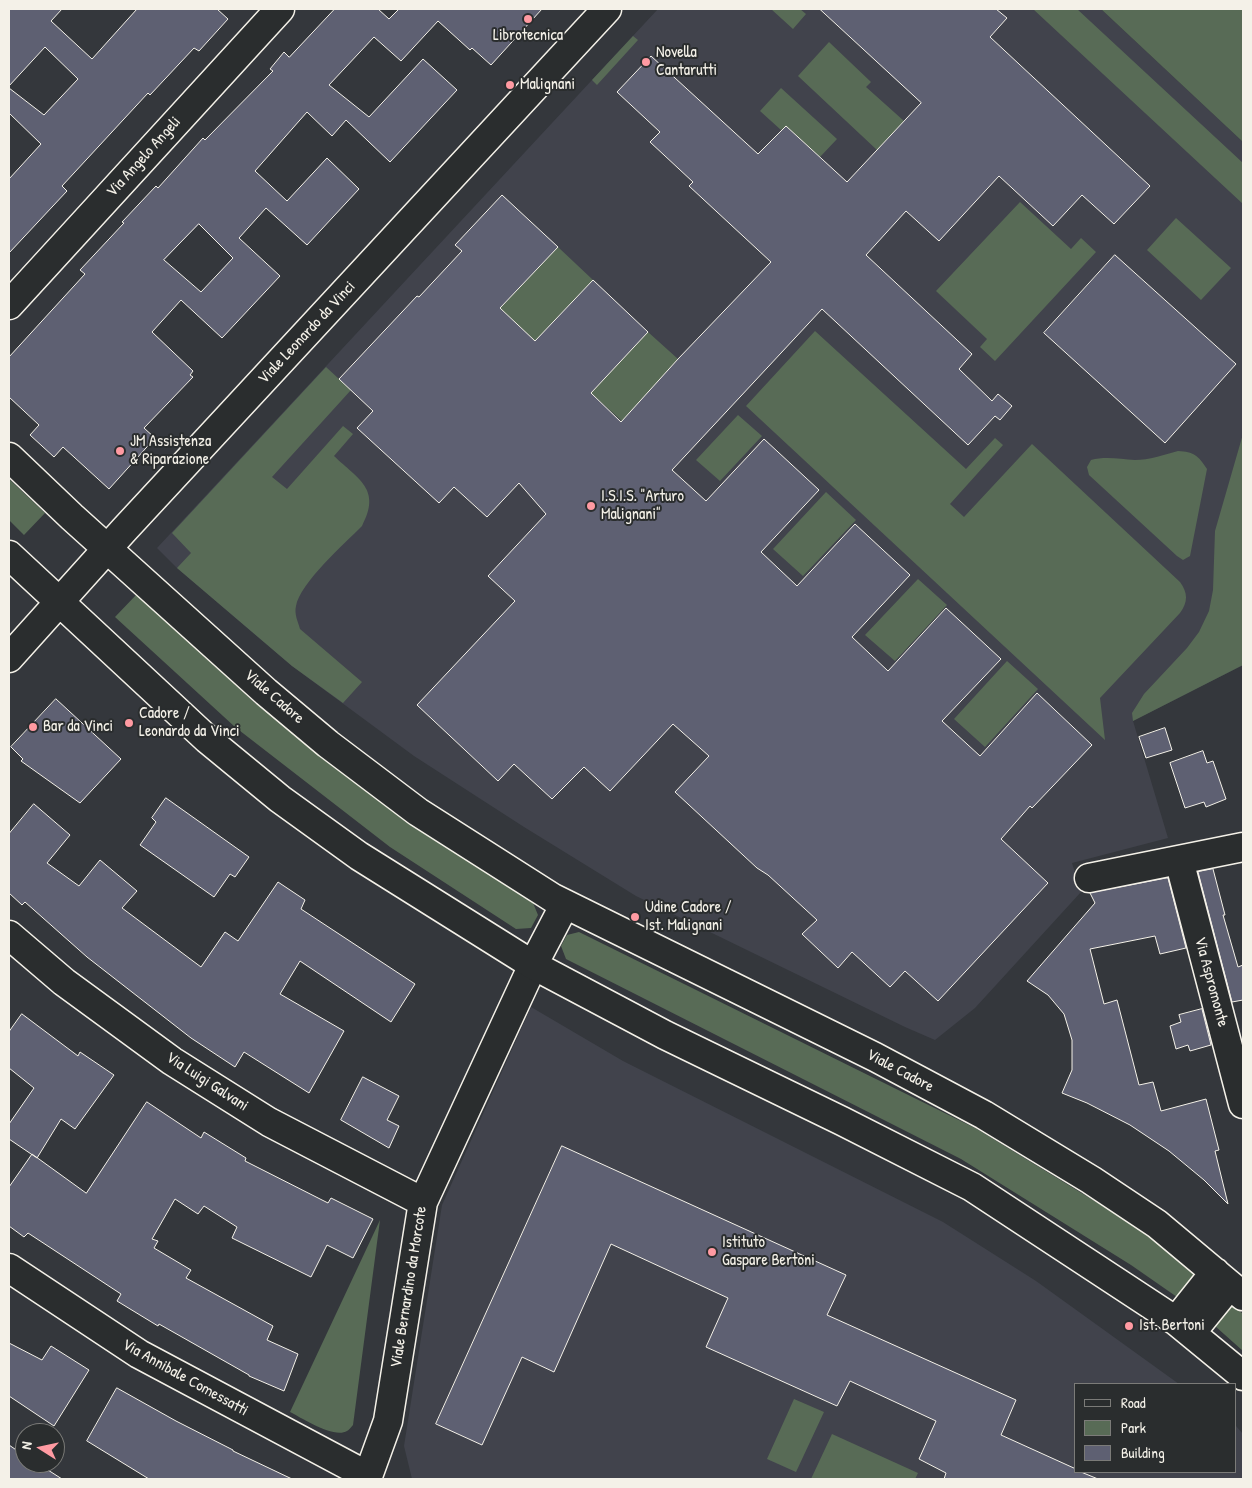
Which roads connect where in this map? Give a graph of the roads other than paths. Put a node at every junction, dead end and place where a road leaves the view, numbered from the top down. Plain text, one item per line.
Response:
1 (280, 9) edge
2 (601, 11) edge
3 (9, 305) edge
4 (9, 457) edge
5 (108, 548) junction
6 (9, 555) edge
7 (59, 602) junction
8 (9, 658) edge
9 (1243, 847) edge
10 (1179, 860) junction
11 (1089, 878) dead end
12 (565, 904) junction
13 (9, 935) edge
14 (533, 966) junction
15 (1243, 1104) edge
16 (422, 1202) junction
17 (9, 1268) edge
18 (1229, 1284) edge
19 (1184, 1327) junction
20 (1243, 1376) edge
21 (367, 1478) edge

1 - 3 main road, Via Angelo Angeli
2 - 5 main road, Viale Leonardo da Vinci
4 - 5 main road, Viale Cadore
5 - 7 main road, Viale Leonardo da Vinci
5 - 12 main road, Viale Cadore
6 - 7 main road
7 - 8 main road, Viale Leonardo da Vinci
7 - 14 main road
9 - 10 main road
10 - 11 main road
10 - 15 main road, Via Aspromonte
12 - 14 main road
12 - 18 main road, Viale Cadore
13 - 16 main road, Via Luigi Galvani
14 - 16 main road, Viale Bernardino da Morcote
14 - 19 main road
16 - 21 main road, Viale Bernardino da Morcote
17 - 21 main road, Via Annibale Comessatti
18 - 19 main road, Viale Cadore
19 - 20 main road

